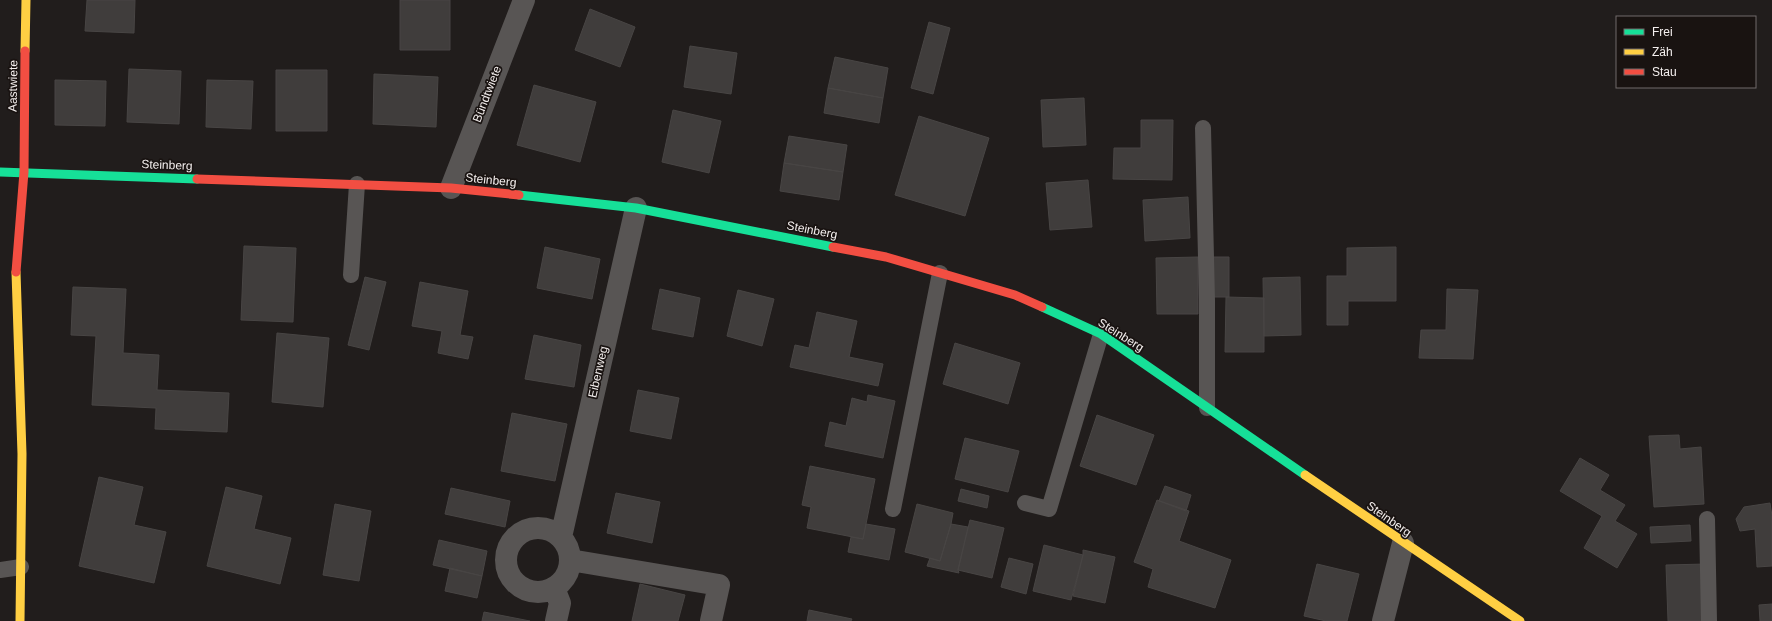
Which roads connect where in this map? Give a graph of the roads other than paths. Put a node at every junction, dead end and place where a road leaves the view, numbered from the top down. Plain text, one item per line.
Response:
1 (26, 0) edge
2 (524, 0) edge
3 (1203, 128) dead end
4 (0, 172) edge
5 (24, 172) junction
6 (357, 184) junction
7 (451, 188) junction
8 (636, 208) junction
9 (940, 273) junction
10 (351, 275) dead end
11 (1101, 334) junction
12 (1207, 408) junction
13 (1025, 503) dead end
14 (893, 509) dead end
15 (1707, 519) dead end
16 (561, 537) junction
17 (1403, 543) junction
18 (570, 560) junction
19 (21, 567) junction
20 (0, 570) edge
21 (554, 588) junction
22 (20, 621) edge
23 (556, 621) edge
24 (711, 621) edge
25 (1383, 621) edge
26 (1520, 621) edge
27 (1709, 621) edge

1 - 5 street, Aastwiete
2 - 7 street, Bündtwiete
3 - 12 lane
4 - 5 street, Steinberg
5 - 6 street, Steinberg
5 - 19 street, Aastwiete
6 - 7 street, Steinberg
6 - 10 lane
7 - 8 street, Steinberg
8 - 9 street, Steinberg
8 - 16 street, Eibenweg
9 - 11 street, Steinberg
9 - 14 lane
11 - 12 street, Steinberg
11 - 13 lane
12 - 17 street, Steinberg
15 - 27 lane
16 - 18 street
16 - 21 street
17 - 25 street
17 - 26 street, Steinberg
18 - 21 street
18 - 24 street
19 - 20 lane
19 - 22 street, Aastwiete
21 - 23 street

